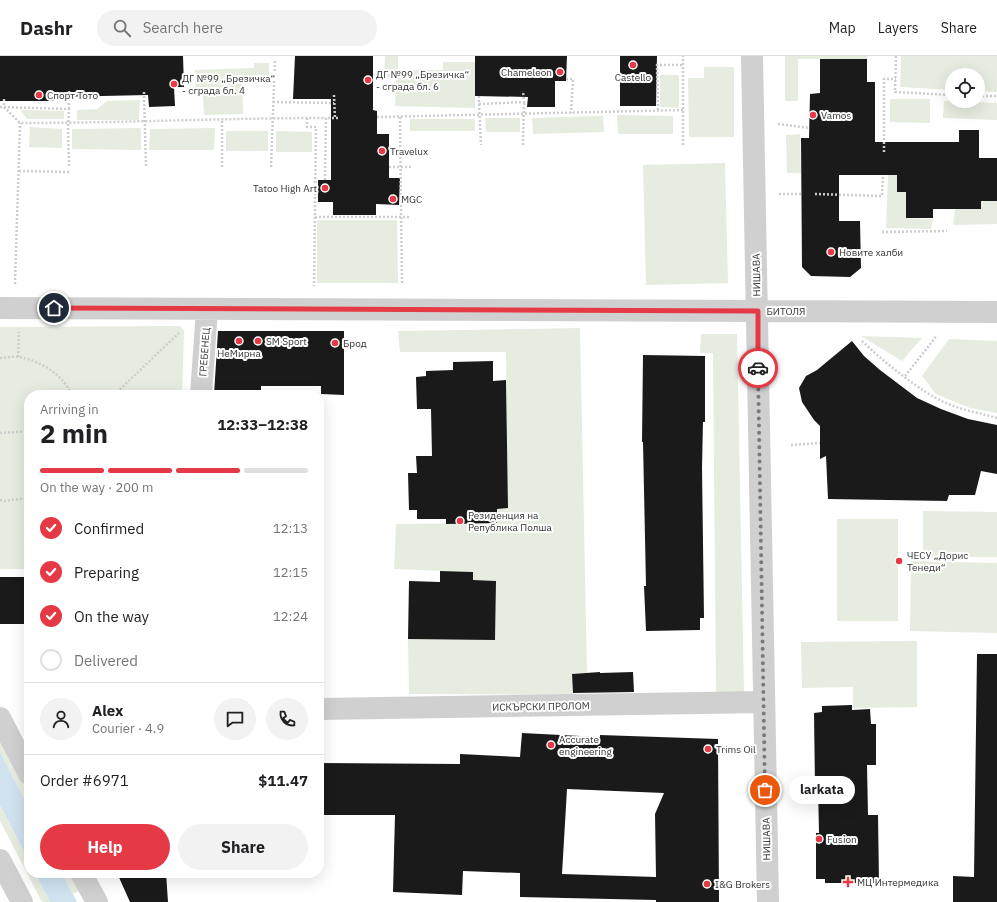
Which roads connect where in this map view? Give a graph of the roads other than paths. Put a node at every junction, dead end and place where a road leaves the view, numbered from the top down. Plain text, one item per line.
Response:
1 (752, 56) edge
2 (0, 308) edge
3 (207, 309) junction
4 (758, 311) junction
5 (997, 312) edge
6 (202, 390) edge
7 (764, 702) junction
8 (324, 709) edge
9 (0, 718) edge
10 (24, 764) edge
11 (0, 860) edge
12 (84, 878) edge
13 (22, 902) edge
14 (96, 902) edge
15 (768, 902) edge

1 - 4 street, НИШАВА
2 - 3 street, БИТОЛЯ
3 - 4 street, БИТОЛЯ
3 - 6 street, ГРЕБЕНЕЦ
4 - 5 street, БИТОЛЯ
4 - 7 street, НИШАВА
7 - 8 street, ИСКЪРСКИ ПРОЛОМ
7 - 15 street, НИШАВА
9 - 10 street
11 - 13 street
12 - 14 street

